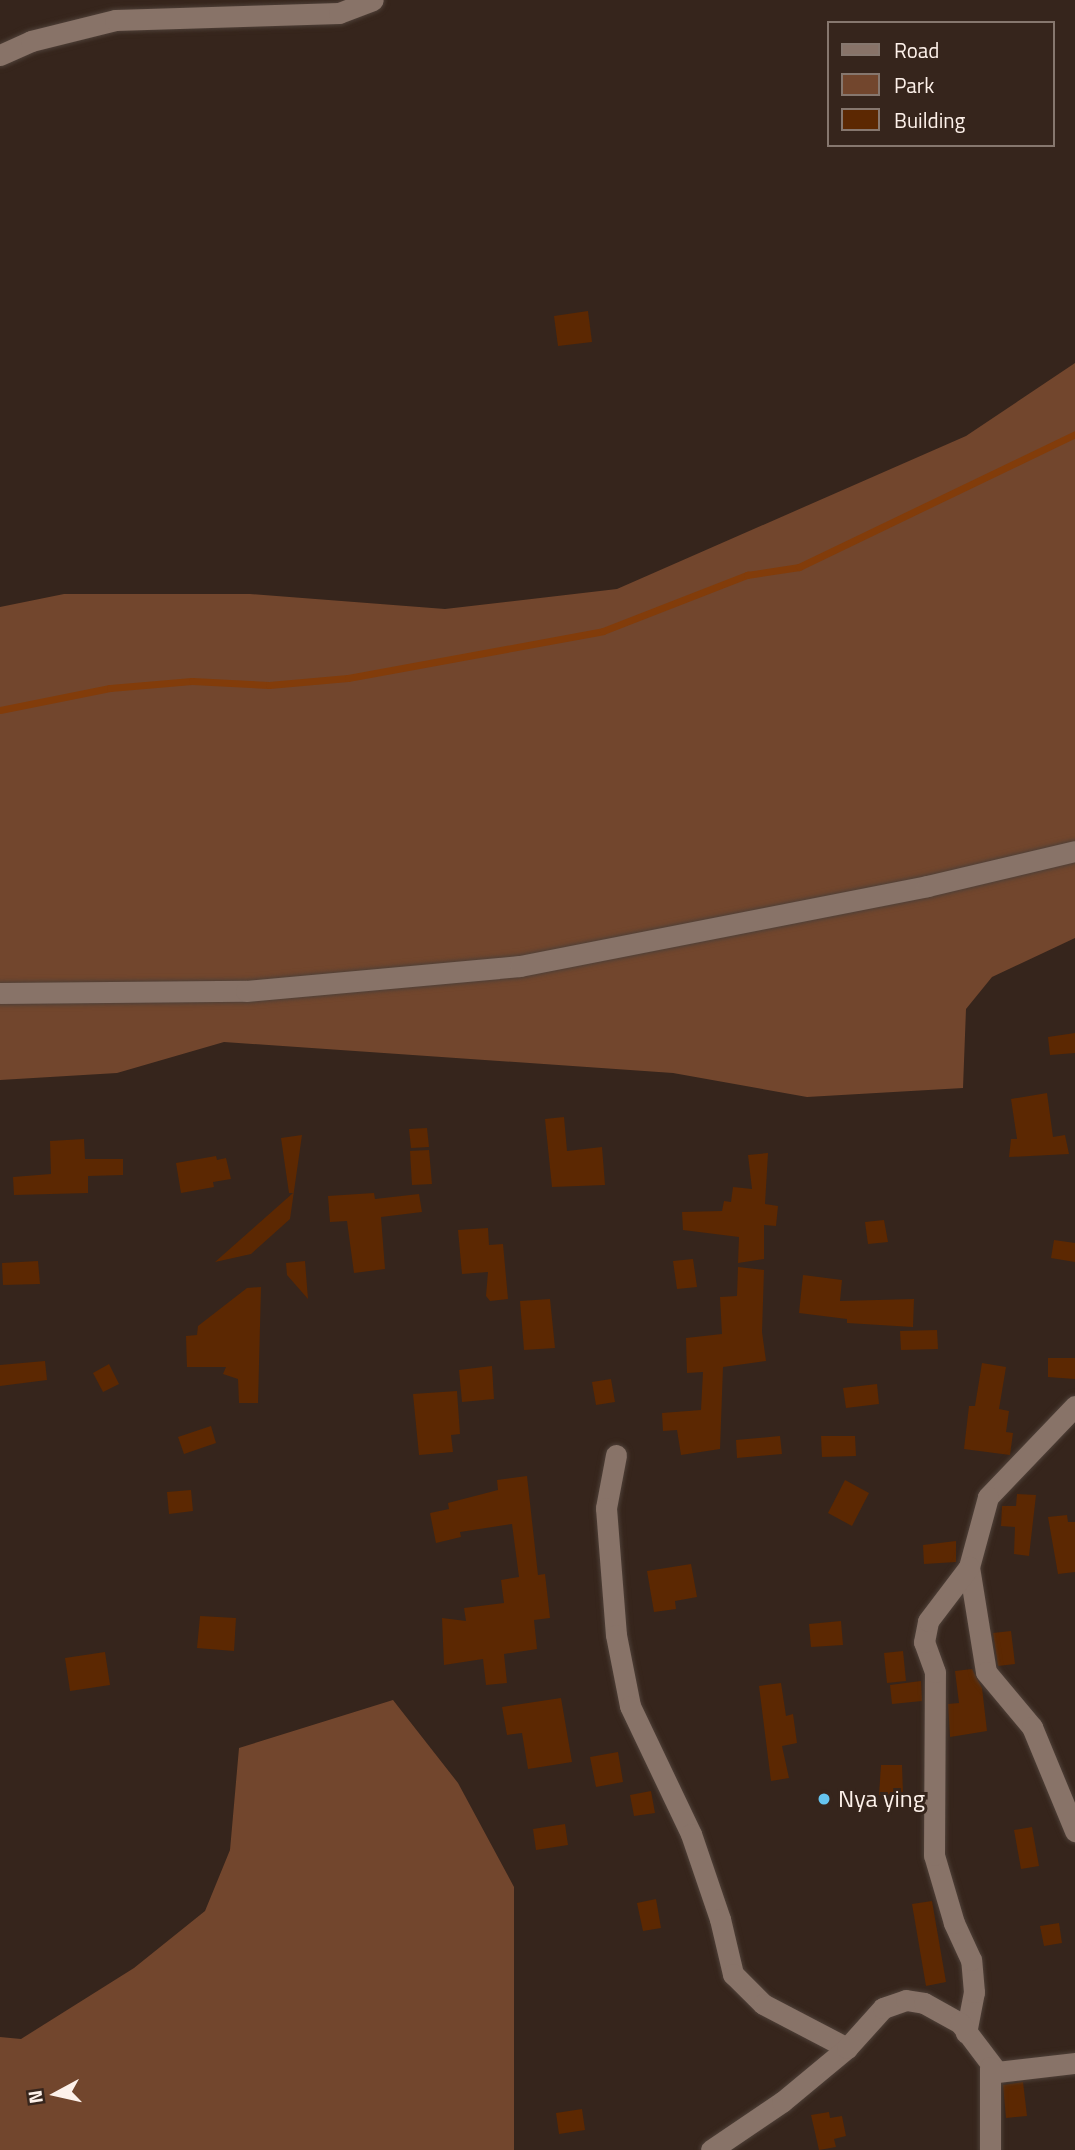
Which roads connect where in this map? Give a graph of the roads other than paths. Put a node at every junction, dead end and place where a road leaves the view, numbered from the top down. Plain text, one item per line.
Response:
1 (373, 0) edge
2 (0, 55) edge
3 (1075, 851) edge
4 (0, 993) edge
5 (1075, 1406) edge
6 (616, 1455) dead end
7 (969, 1567) junction
8 (1075, 1832) edge
9 (966, 2033) junction
10 (847, 2048) junction
11 (1075, 2063) edge
12 (990, 2067) junction
13 (710, 2150) edge
14 (990, 2150) edge

1 - 2 street
3 - 4 street
5 - 7 street
6 - 10 street
7 - 8 street
7 - 9 street
9 - 10 street
9 - 12 street
10 - 13 street
11 - 12 street
12 - 14 street

